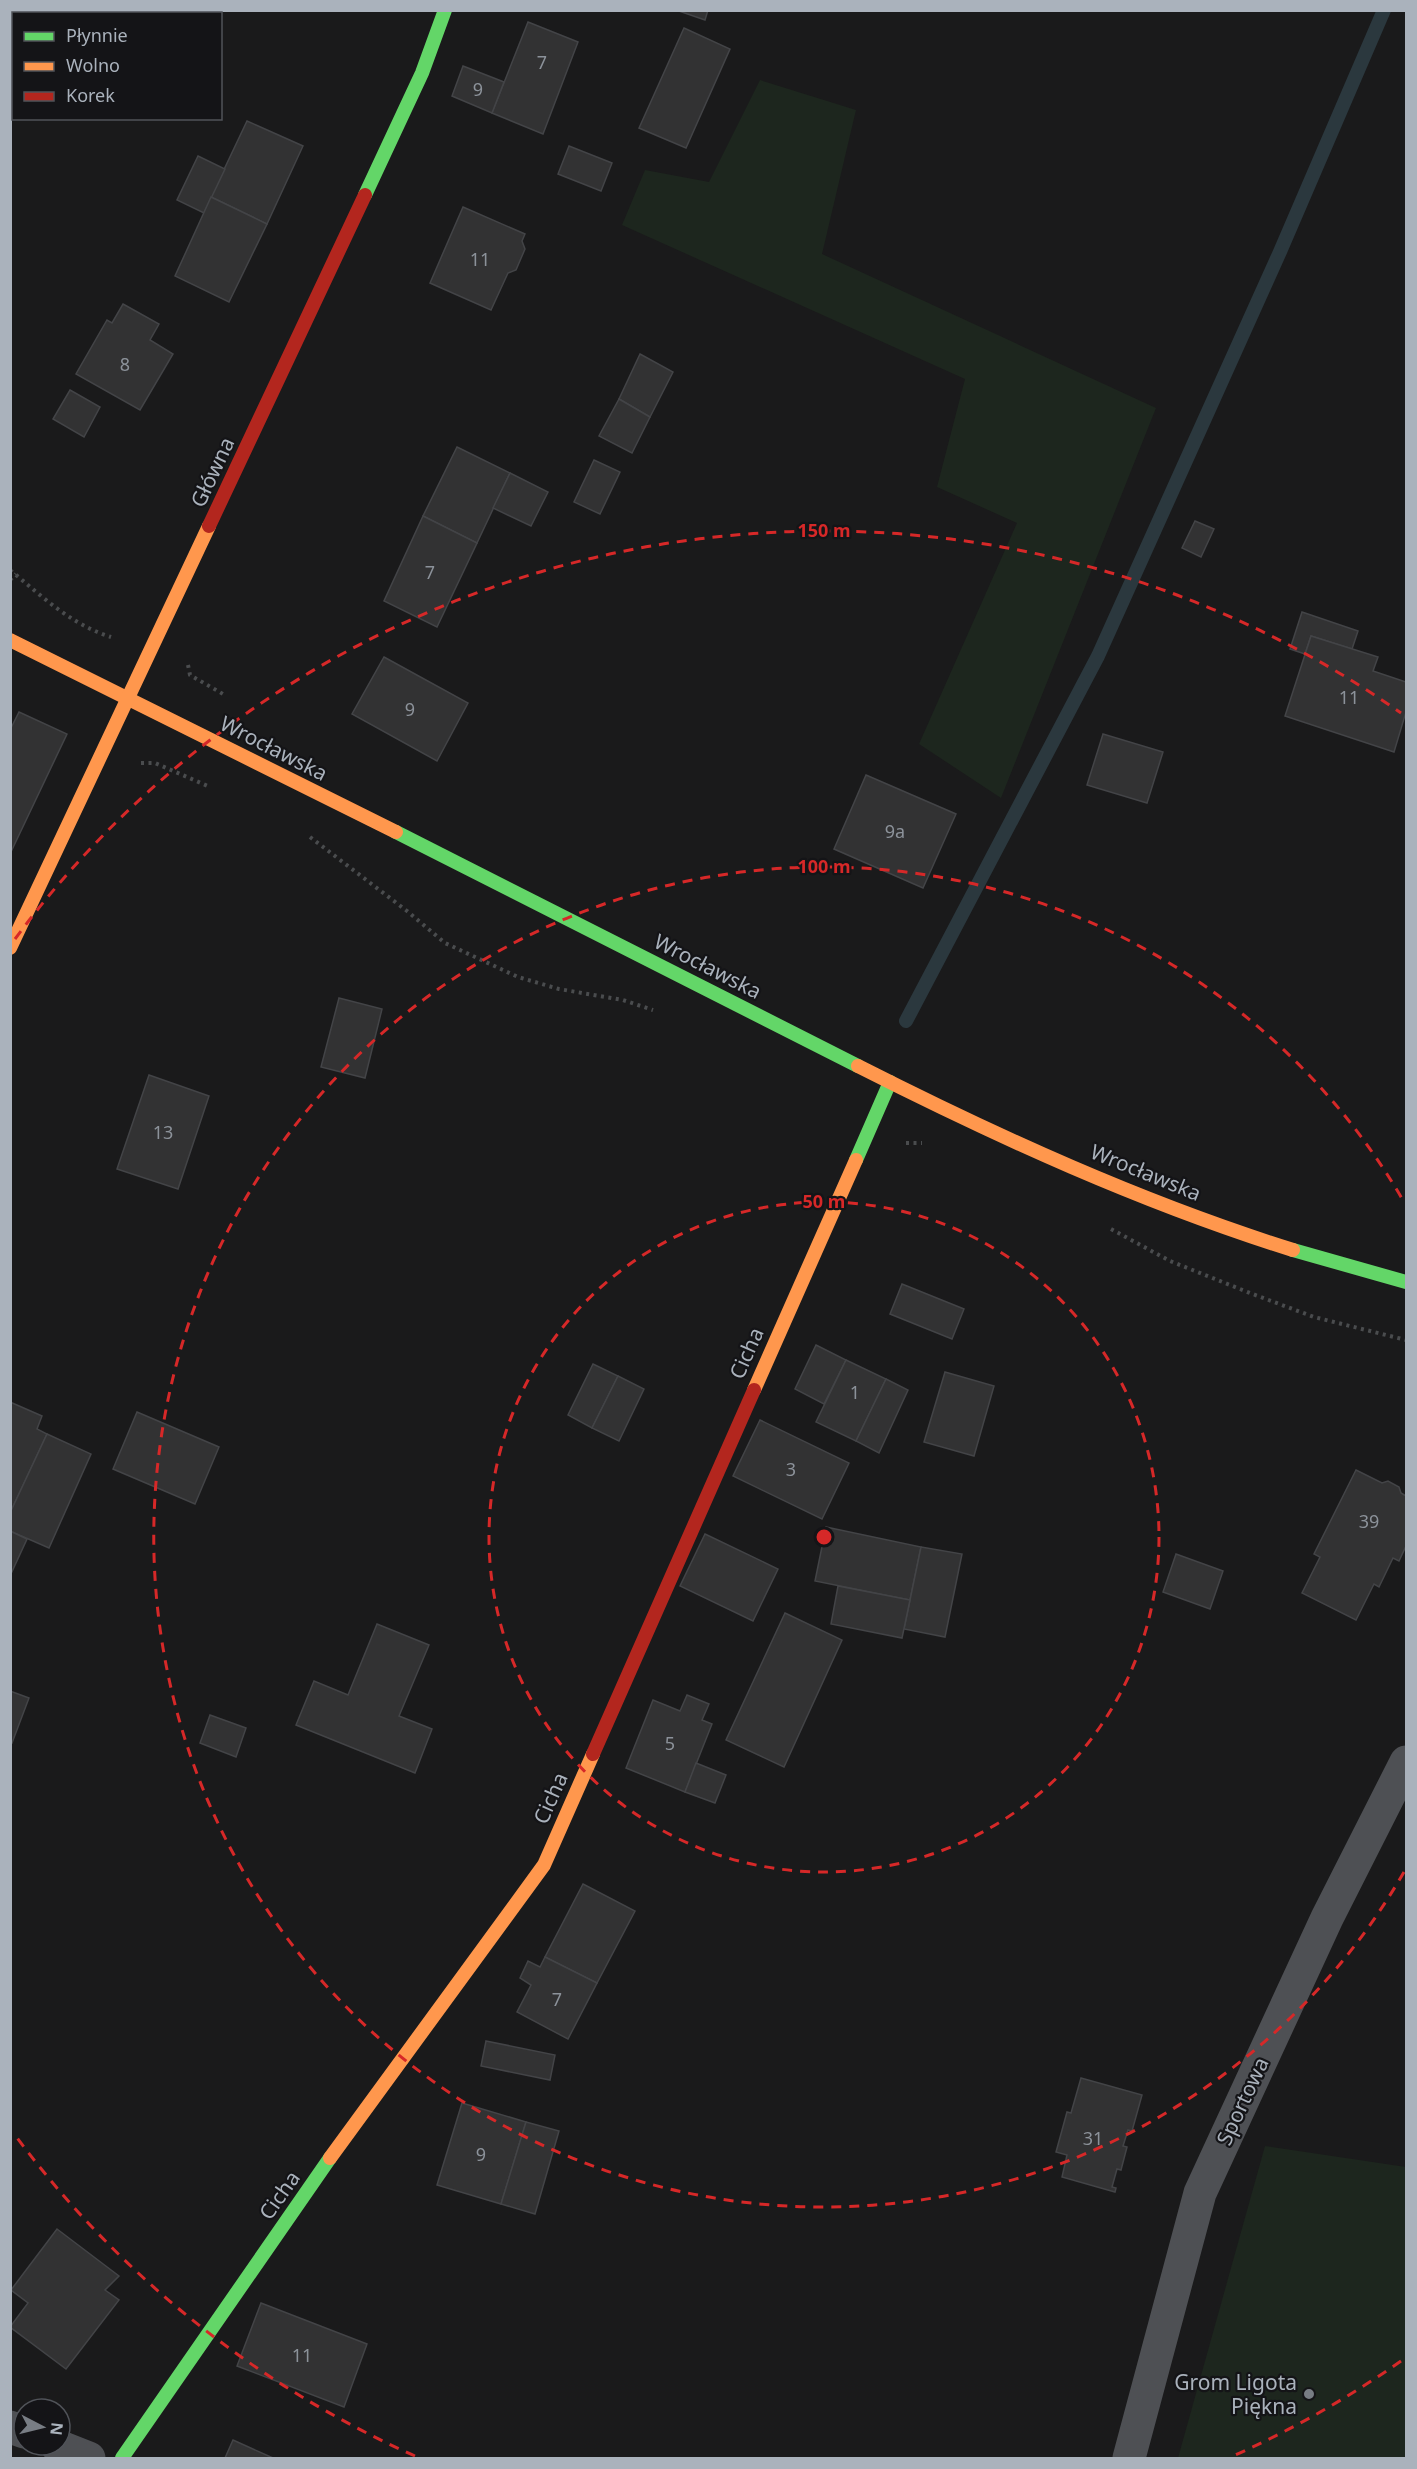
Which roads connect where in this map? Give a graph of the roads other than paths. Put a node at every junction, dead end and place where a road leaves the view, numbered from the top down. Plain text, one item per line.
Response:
1 (445, 10) edge
2 (10, 640) edge
3 (128, 697) junction
4 (10, 948) edge
5 (890, 1082) junction
6 (1407, 1282) edge
7 (1407, 1762) edge
8 (72, 2451) edge
9 (89, 2458) edge
10 (122, 2458) edge
11 (1129, 2458) edge

1 - 3 street, Główna
2 - 3 street, Wrocławska
3 - 4 street, Główna
3 - 5 street, Wrocławska
5 - 6 street, Wrocławska
5 - 10 street, Cicha
7 - 11 street, Sportowa
8 - 9 street

